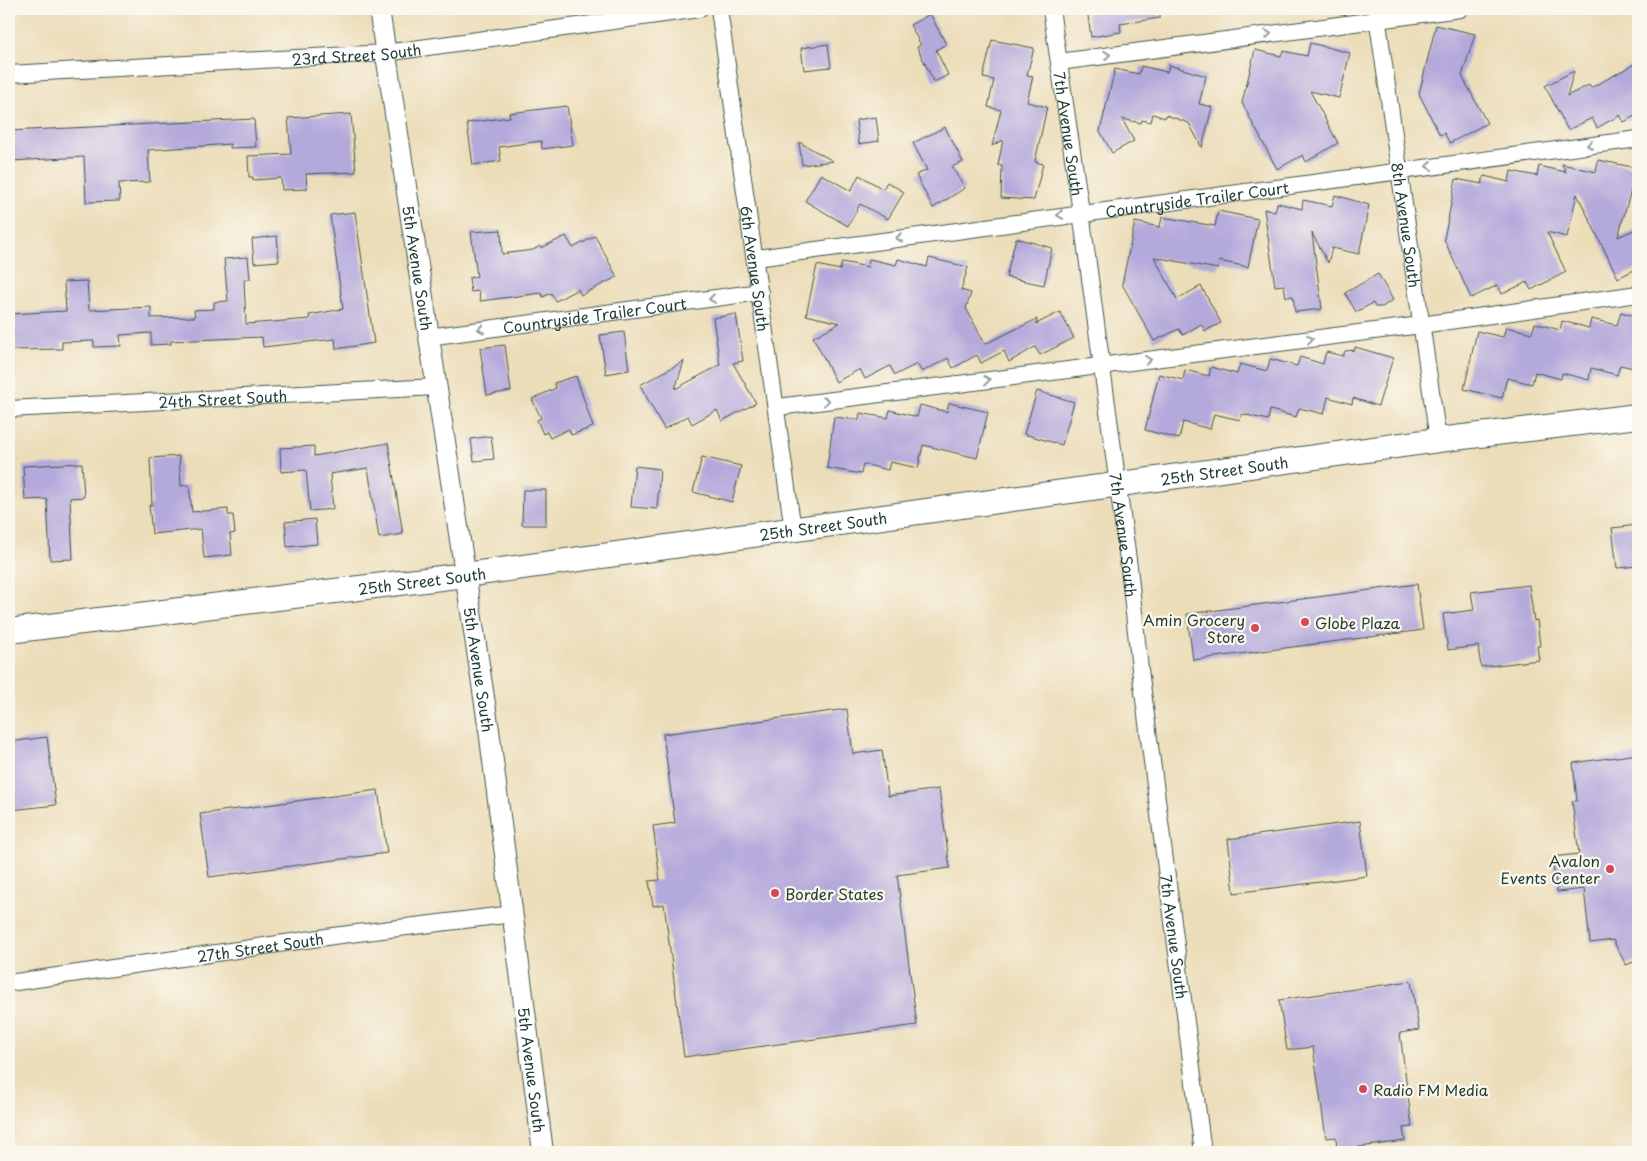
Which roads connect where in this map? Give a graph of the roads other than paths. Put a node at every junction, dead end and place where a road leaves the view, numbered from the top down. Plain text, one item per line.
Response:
1 (379, 9) edge
2 (699, 9) edge
3 (719, 9) edge
4 (1051, 9) edge
5 (1460, 9) edge
6 (1377, 14) edge
7 (385, 53) junction
8 (1059, 62) junction
9 (9, 74) edge
10 (1638, 138) edge
11 (1398, 170) junction
12 (1082, 212) junction
13 (756, 258) junction
14 (760, 292) junction
15 (1638, 294) edge
16 (1421, 325) junction
17 (428, 336) junction
18 (1101, 366) junction
19 (436, 387) junction
20 (778, 407) junction
21 (9, 409) edge
22 (1638, 416) edge
23 (1438, 440) junction
24 (1118, 485) junction
25 (794, 530) junction
26 (465, 575) junction
27 (9, 631) edge
28 (513, 914) junction
29 (9, 983) edge
30 (543, 1152) edge
31 (1203, 1152) edge

1 - 7 street, 5th Avenue South
2 - 7 street, 23rd Street South
3 - 13 street, 6th Avenue South
4 - 8 street, 7th Avenue South
5 - 6 street
8 -> 6 street
6 - 11 street, 8th Avenue South
7 - 9 street, 23rd Street South
7 - 17 street, 5th Avenue South
8 - 12 street, 7th Avenue South
10 -> 11 street, Countryside Trailer Court
11 - 12 street, Countryside Trailer Court
11 - 16 street, 8th Avenue South
12 -> 13 street, Countryside Trailer Court
12 - 18 street, 7th Avenue South
13 - 14 street, 6th Avenue South
14 -> 17 street, Countryside Trailer Court
14 - 20 street, 6th Avenue South
15 - 16 street
18 -> 16 street
16 - 23 street, 8th Avenue South
17 - 19 street, 5th Avenue South
20 -> 18 street
18 - 24 street, 7th Avenue South
19 - 21 street, 24th Street South
19 - 26 street, 5th Avenue South
20 - 25 street, 6th Avenue South
22 - 23 main road, 25th Street South
23 - 24 main road, 25th Street South
24 - 25 main road, 25th Street South
24 - 31 street, 7th Avenue South
25 - 26 main road, 25th Street South
26 - 27 main road, 25th Street South
26 - 28 street, 5th Avenue South
28 - 29 street, 27th Street South
28 - 30 street, 5th Avenue South

